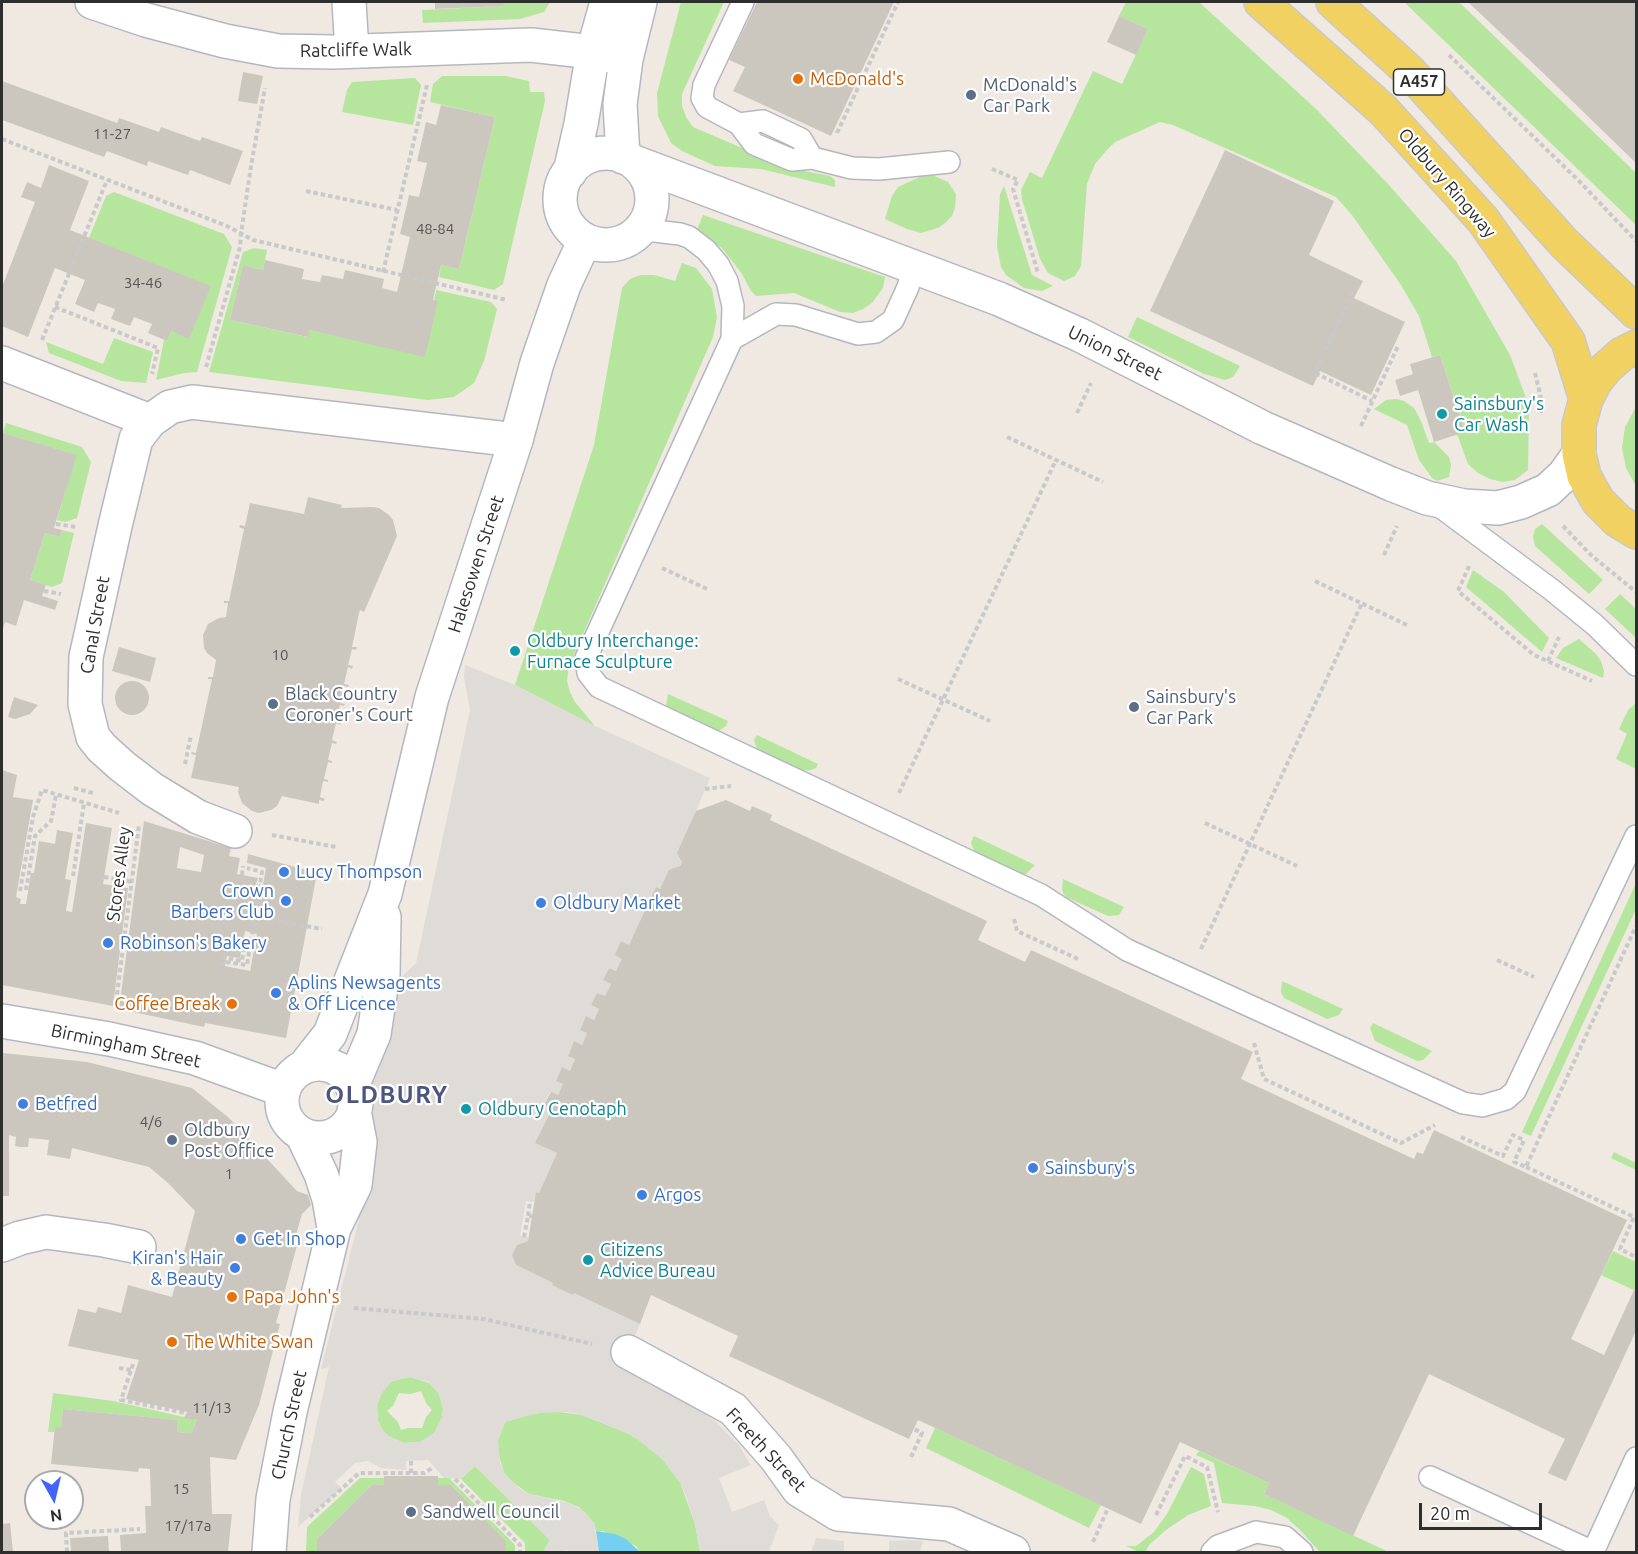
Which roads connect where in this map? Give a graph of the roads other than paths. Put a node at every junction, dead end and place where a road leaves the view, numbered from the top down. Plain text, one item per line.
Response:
1 (92, 2) edge
2 (349, 2) edge
3 (607, 2) edge
4 (640, 2) edge
5 (743, 2) edge
6 (1261, 2) edge
7 (1333, 2) edge
8 (352, 51) junction
9 (593, 52) junction
10 (626, 59) junction
11 (628, 160) junction
12 (949, 162) dead end
13 (570, 172) junction
14 (633, 236) junction
15 (585, 240) junction
16 (914, 267) junction
17 (1636, 312) edge
18 (732, 339) junction
19 (1636, 347) edge
20 (2, 363) edge
21 (1586, 399) junction
22 (150, 421) junction
23 (516, 440) junction
24 (1579, 454) junction
25 (1427, 498) junction
26 (1636, 532) edge
27 (1636, 665) edge
28 (235, 831) dead end
29 (1636, 836) edge
30 (385, 894) junction
31 (2, 1022) edge
32 (293, 1079) junction
33 (353, 1098) junction
34 (302, 1134) junction
35 (334, 1228) junction
36 (2, 1245) edge
37 (139, 1247) dead end
38 (628, 1352) road end
39 (1636, 1458) edge
40 (1430, 1477) dead end
41 (1218, 1548) edge
42 (269, 1552) edge
43 (1013, 1552) edge
44 (1302, 1552) edge
45 (1593, 1552) edge

1 - 8 street, Ratcliffe Walk
2 - 8 street
3 - 9 street
4 - 10 street
5 - 12 lane
6 - 21 main road, Oldbury Ringway
7 - 17 main road, A457
8 - 9 street, Ratcliffe Walk
9 - 10 street, Ratcliffe Walk
9 - 13 street
10 - 11 street
11 - 13 street
11 - 14 street
11 - 16 street, Union Street
13 - 15 street
14 - 15 street
14 - 18 lane
15 - 23 street, Halesowen Street
16 - 18 lane
16 - 25 street, Union Street
18 - 29 lane
19 - 21 main road
20 - 22 street
21 - 24 main road
22 - 23 street, Canal Street
22 - 28 street, Canal Street
23 - 30 street, Halesowen Street
24 - 25 street, Union Street
24 - 26 main road
25 - 27 lane
30 - 32 street, Halesowen Street
30 - 33 street, Halesowen Street
31 - 32 street, Birmingham Street
32 - 33 street
32 - 34 street, Church Street
33 - 34 street
33 - 35 street, Church Street
34 - 35 street, Church Street
35 - 42 street, Church Street
36 - 37 street
38 - 43 street, Freeth Street
39 - 45 lane
40 - 45 lane
41 - 44 lane

